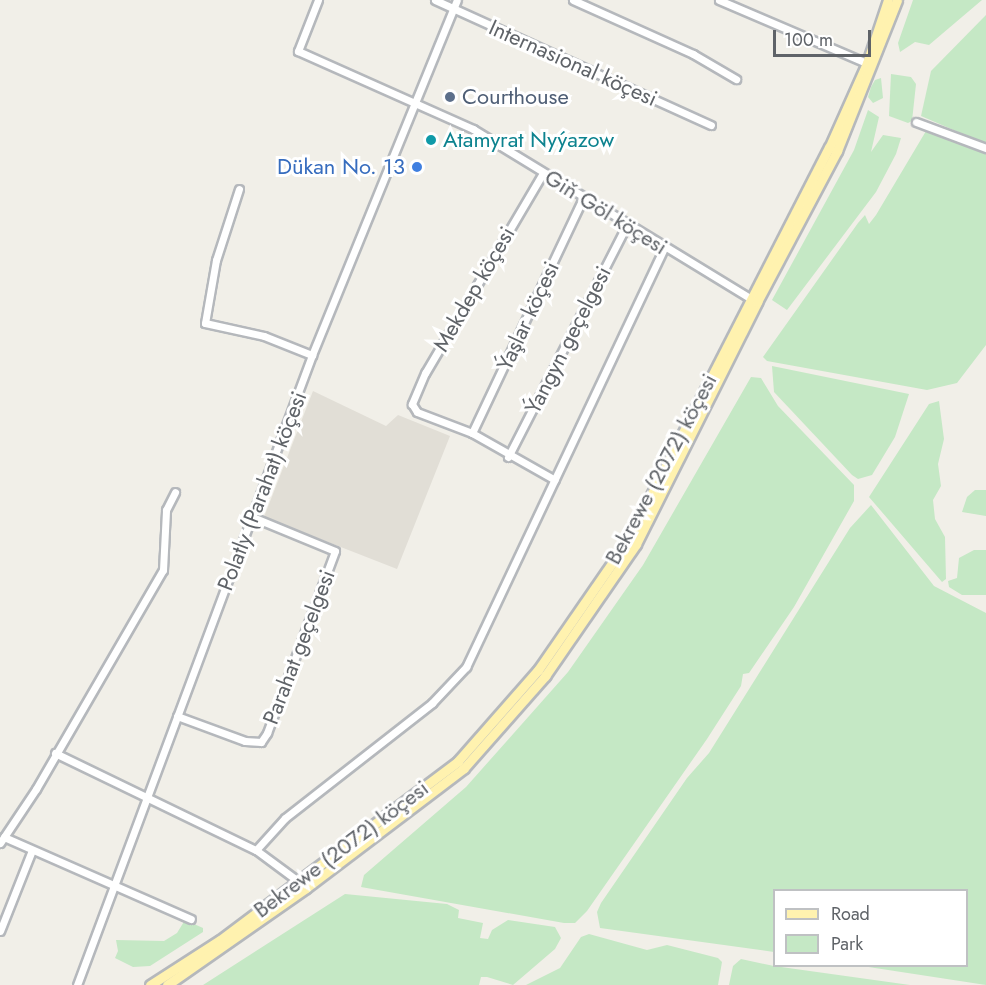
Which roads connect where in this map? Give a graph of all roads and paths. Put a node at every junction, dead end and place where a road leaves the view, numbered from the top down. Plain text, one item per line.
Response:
1 (318, 0) edge
2 (435, 0) edge
3 (457, 0) edge
4 (573, 0) edge
5 (719, 0) edge
6 (888, 0) edge
7 (897, 0) edge
8 (453, 8) junction
9 (867, 63) junction
10 (736, 80) dead end
11 (414, 102) junction
12 (916, 122) dead end
13 (711, 125) dead end
14 (986, 148) edge
15 (543, 173) junction
16 (239, 189) dead end
17 (583, 198) junction
18 (627, 224) junction
19 (664, 248) junction
20 (753, 300) junction
21 (312, 355) junction
22 (472, 433) junction
23 (508, 456) junction
24 (555, 480) junction
25 (175, 492) dead end
26 (252, 517) junction
27 (177, 716) junction
28 (55, 753) junction
29 (146, 799) junction
30 (2, 840) edge
31 (32, 850) junction
32 (256, 850) junction
33 (303, 884) junction
34 (113, 886) junction
35 (191, 920) dead end
36 (0, 931) edge
37 (77, 985) edge
38 (150, 985) edge
39 (167, 985) edge

1 - 11 street, Giň Göl köçesi
2 - 8 street, Internasional köçesi
3 - 8 street, Polatly (Parahat) köçesi
4 - 10 street
5 - 9 street
6 - 9 main road, Bekrewe (2072) köçesi
7 - 20 main road, Bekrewe (2072) köçesi
8 - 11 street, Polatly (Parahat) köçesi
8 - 13 street, Internasional köçesi
9 - 20 main road, Bekrewe (2072) köçesi
11 - 15 street, Giň Göl köçesi
11 - 21 street, Polatly (Parahat) köçesi
12 - 14 street
15 - 17 street, Giň Göl köçesi
15 - 22 street, Mekdep köçesi
16 - 21 street
17 - 18 street, Giň Göl köçesi
17 - 22 street, Ýaşlar köçesi
18 - 19 street, Giň Göl köçesi
18 - 23 street, Ýangyn geçelgesi
19 - 20 street, Giň Göl köçesi
19 - 24 street
20 - 33 main road, Bekrewe (2072) köçesi
21 - 26 street, Polatly (Parahat) köçesi
22 - 23 street
23 - 24 street
24 - 32 street
25 - 28 street
26 - 27 street, Polatly (Parahat) köçesi
26 - 27 street, Parahat geçelgesi
27 - 29 street, Polatly (Parahat) köçesi
28 - 29 street
28 - 30 street
29 - 32 street
29 - 34 street, Polatly (Parahat) köçesi
30 - 31 street
31 - 34 street
31 - 36 street
32 - 33 street
33 - 38 main road, Bekrewe (2072) köçesi
33 - 39 main road, Bekrewe (2072) köçesi
34 - 35 street
34 - 37 street, Polatly (Parahat) köçesi

